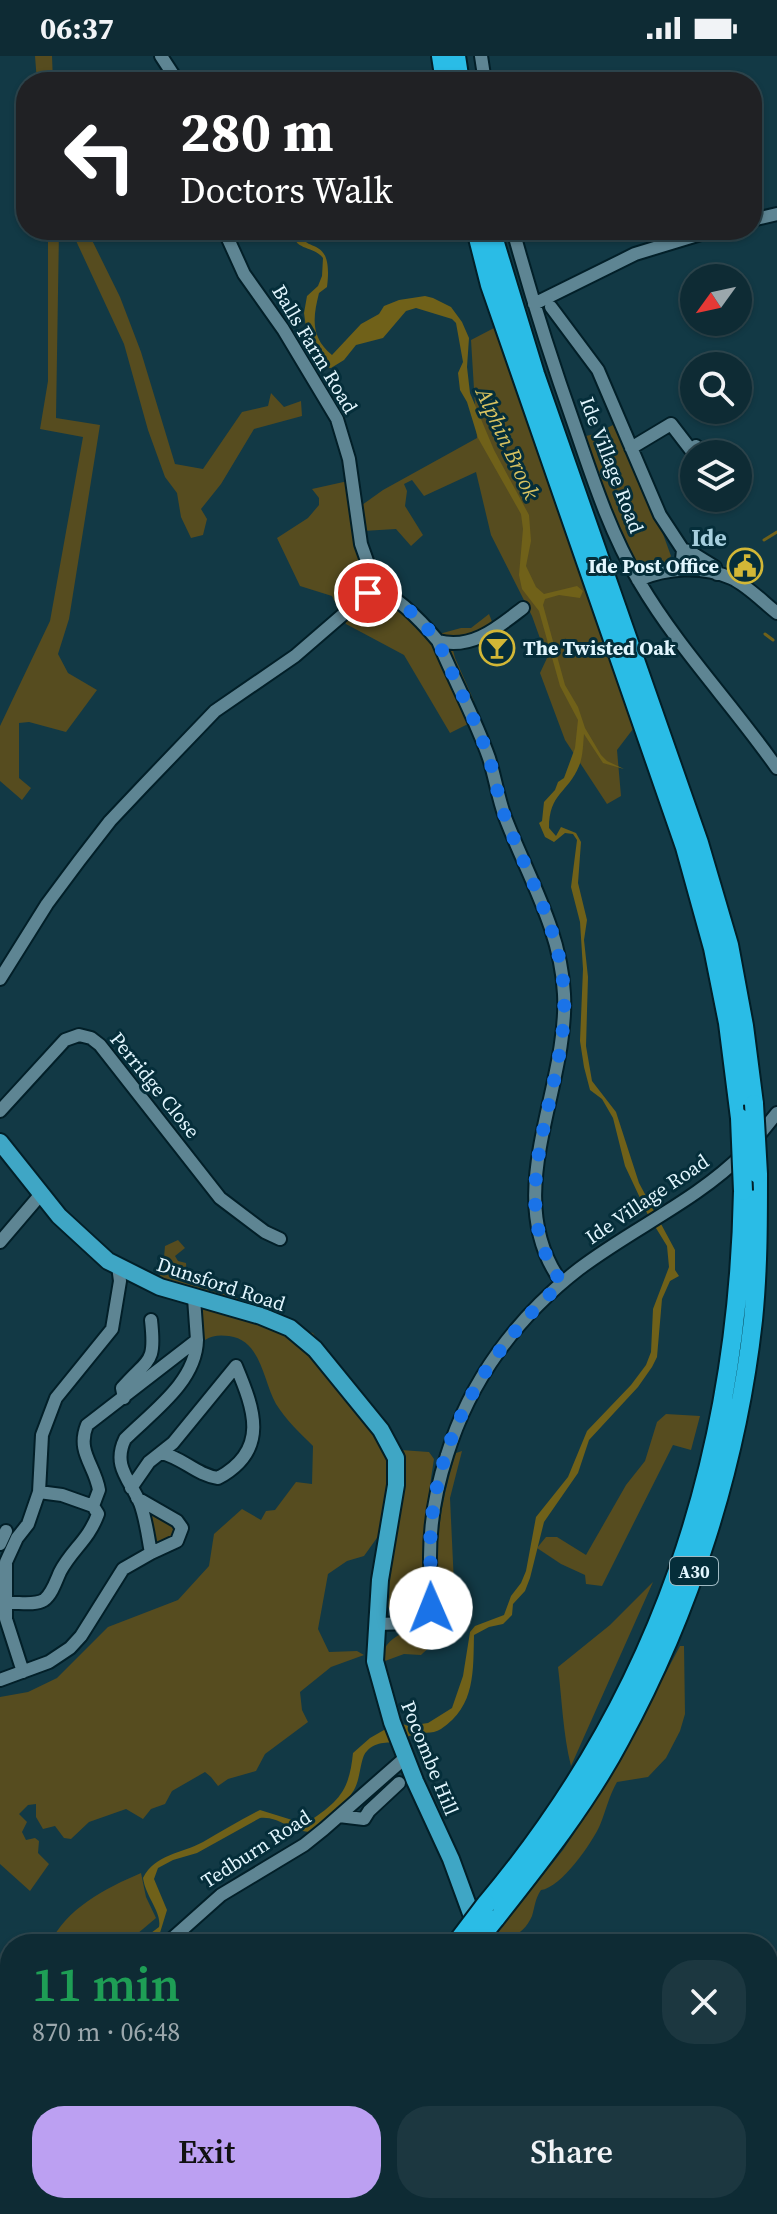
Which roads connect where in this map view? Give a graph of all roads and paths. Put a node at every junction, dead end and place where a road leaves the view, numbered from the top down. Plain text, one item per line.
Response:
1 (229, 240) edge
2 (479, 240) edge
3 (494, 240) edge
4 (516, 240) edge
5 (681, 240) edge
6 (534, 304) junction
7 (551, 307) dead end
8 (685, 440) edge
9 (631, 448) junction
10 (683, 550) junction
11 (681, 569) junction
12 (717, 574) junction
13 (638, 580) junction
14 (377, 589) junction
15 (523, 608) dead end
16 (777, 613) edge
17 (438, 641) junction
18 (453, 645) junction
19 (444, 657) junction
20 (777, 768) edge
21 (0, 979) edge
22 (0, 1111) edge
23 (777, 1114) edge
24 (0, 1142) edge
25 (41, 1194) junction
26 (280, 1239) dead end
27 (0, 1242) edge
28 (118, 1266) junction
29 (562, 1283) junction
30 (194, 1298) junction
31 (151, 1320) dead end
32 (197, 1340) junction
33 (124, 1398) junction
34 (161, 1453) junction
35 (39, 1492) junction
36 (134, 1493) junction
37 (93, 1506) junction
38 (6, 1531) dead end
39 (0, 1544) edge
40 (151, 1553) junction
41 (380, 1580) joint
42 (4, 1594) edge
43 (377, 1624) junction
44 (5, 1638) edge
45 (23, 1672) junction
46 (0, 1680) edge
47 (403, 1750) junction
48 (399, 1783) dead end
49 (339, 1816) junction
50 (491, 1911) junction
51 (177, 1934) edge
52 (466, 1934) edge
53 (474, 1934) edge

1 - 14 street, Balls Farm Road
2 - 50 highway, A30, bridge
3 - 50 highway, A30, bridge
4 - 6 street, Ide Village Road
5 - 6 street
6 - 13 street, Ide Village Road
7 - 9 street
8 - 9 street
9 - 10 street
10 - 11 street
10 - 12 street
11 - 12 street
11 - 13 street
12 - 16 street
13 - 20 street, Ide Village Road
14 - 17 street
14 - 21 street
15 - 18 street
17 - 18 street
17 - 19 street
18 - 19 street
19 - 29 street
22 - 26 street, Perridge Close
23 - 29 street, Ide Village Road
24 - 25 main road, Dunsford Road
25 - 27 street
25 - 28 main road, Dunsford Road
28 - 30 main road, Dunsford Road
28 - 35 street
29 - 43 street, Ide Village Road
30 - 32 street
30 - 41 main road, Dunsford Road
31 - 33 street
32 - 33 street
32 - 36 street
33 - 37 street
34 - 34 street
34 - 36 street
35 - 37 street
35 - 42 street
36 - 40 street
36 - 40 street
37 - 42 street
38 - 39 street
40 - 45 street
41 - 43 main road, Pocombe Hill
42 - 44 street
43 - 47 main road, Pocombe Hill
44 - 45 street
45 - 46 street
47 - 49 street, Tedburn Road
47 - 52 main road, Pocombe Hill
48 - 49 street
49 - 51 street, Tedburn Road
50 - 53 highway, A30, bridge

